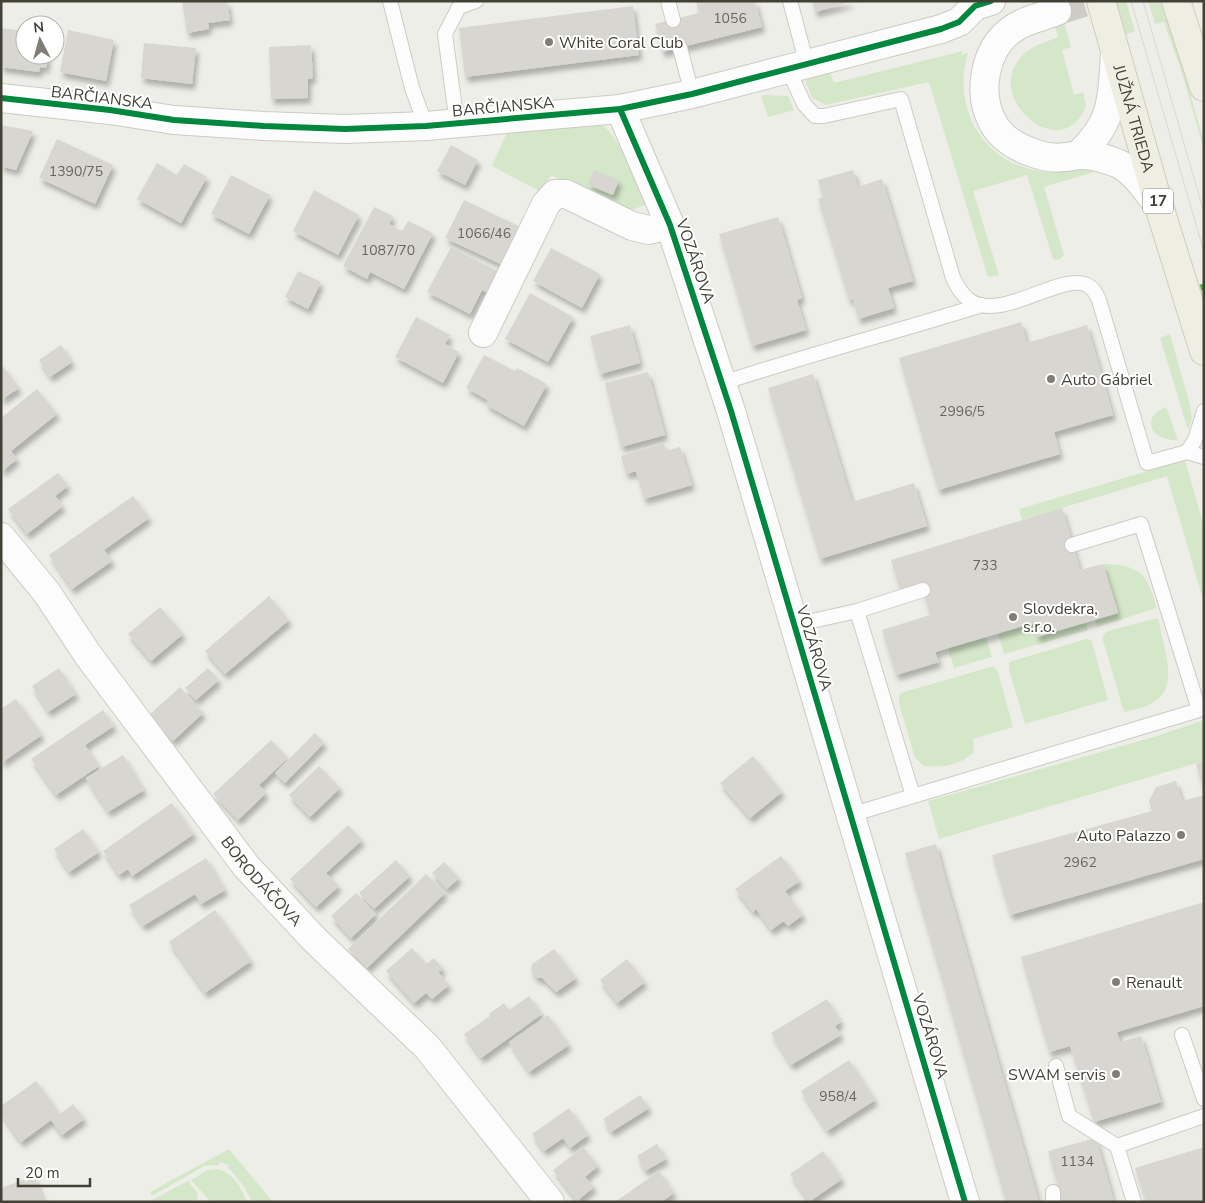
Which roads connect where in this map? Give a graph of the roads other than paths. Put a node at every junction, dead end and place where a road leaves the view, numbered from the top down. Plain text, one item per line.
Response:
1 (390, 1) edge
2 (476, 1) edge
3 (668, 1) edge
4 (790, 1) edge
5 (991, 1) edge
6 (1101, 1) edge
7 (1176, 1) edge
8 (1057, 11) tunnel mouth
9 (673, 20) dead end
10 (680, 48) dead end
11 (1115, 51) junction
12 (797, 67) junction
13 (1204, 88) edge
14 (692, 94) junction
15 (1, 98) edge
16 (620, 109) junction
17 (457, 124) junction
18 (426, 126) junction
19 (1079, 154) junction
20 (1159, 206) junction
21 (670, 225) junction
22 (982, 305) junction
23 (483, 333) dead end
24 (1204, 351) edge
25 (722, 383) junction
26 (1204, 411) edge
27 (1187, 452) junction
28 (1204, 457) edge
29 (1, 537) edge
30 (1072, 545) dead end
31 (923, 590) dead end
32 (857, 610) junction
33 (794, 624) junction
34 (913, 796) junction
35 (850, 815) junction
36 (1182, 1035) dead end
37 (1056, 1066) dead end
38 (1204, 1099) edge
39 (1204, 1116) edge
40 (1117, 1146) junction
41 (550, 1202) edge
42 (965, 1202) edge
43 (1134, 1202) edge

1 - 18 lane
2 - 17 lane
3 - 9 lane
4 - 12 lane
5 - 12 street, BARČIANSKA
6 - 11 main road, JUŽNÁ TRIEDA / 17
7 - 13 main road
8 - 19 street
10 - 14 lane
11 - 19 street
11 - 20 main road, JUŽNÁ TRIEDA / 17
12 - 14 street, BARČIANSKA
12 - 22 lane
14 - 16 street, BARČIANSKA
15 - 18 street, BARČIANSKA
16 - 17 street, BARČIANSKA
16 - 21 street, VOZÁROVA
17 - 18 street, BARČIANSKA
19 - 20 street
20 - 24 main road, JUŽNÁ TRIEDA / 17
21 - 23 street, VOZÁROVA
21 - 25 street, VOZÁROVA
22 - 25 lane
22 - 27 lane
25 - 33 street, VOZÁROVA
26 - 27 lane
27 - 28 lane
29 - 41 street, BORODÁČOVA
30 - 34 lane
31 - 32 lane
32 - 33 lane
32 - 34 lane
33 - 35 street, VOZÁROVA
34 - 35 lane
35 - 42 street, VOZÁROVA
36 - 38 lane
37 - 40 lane
39 - 40 lane
40 - 43 lane

